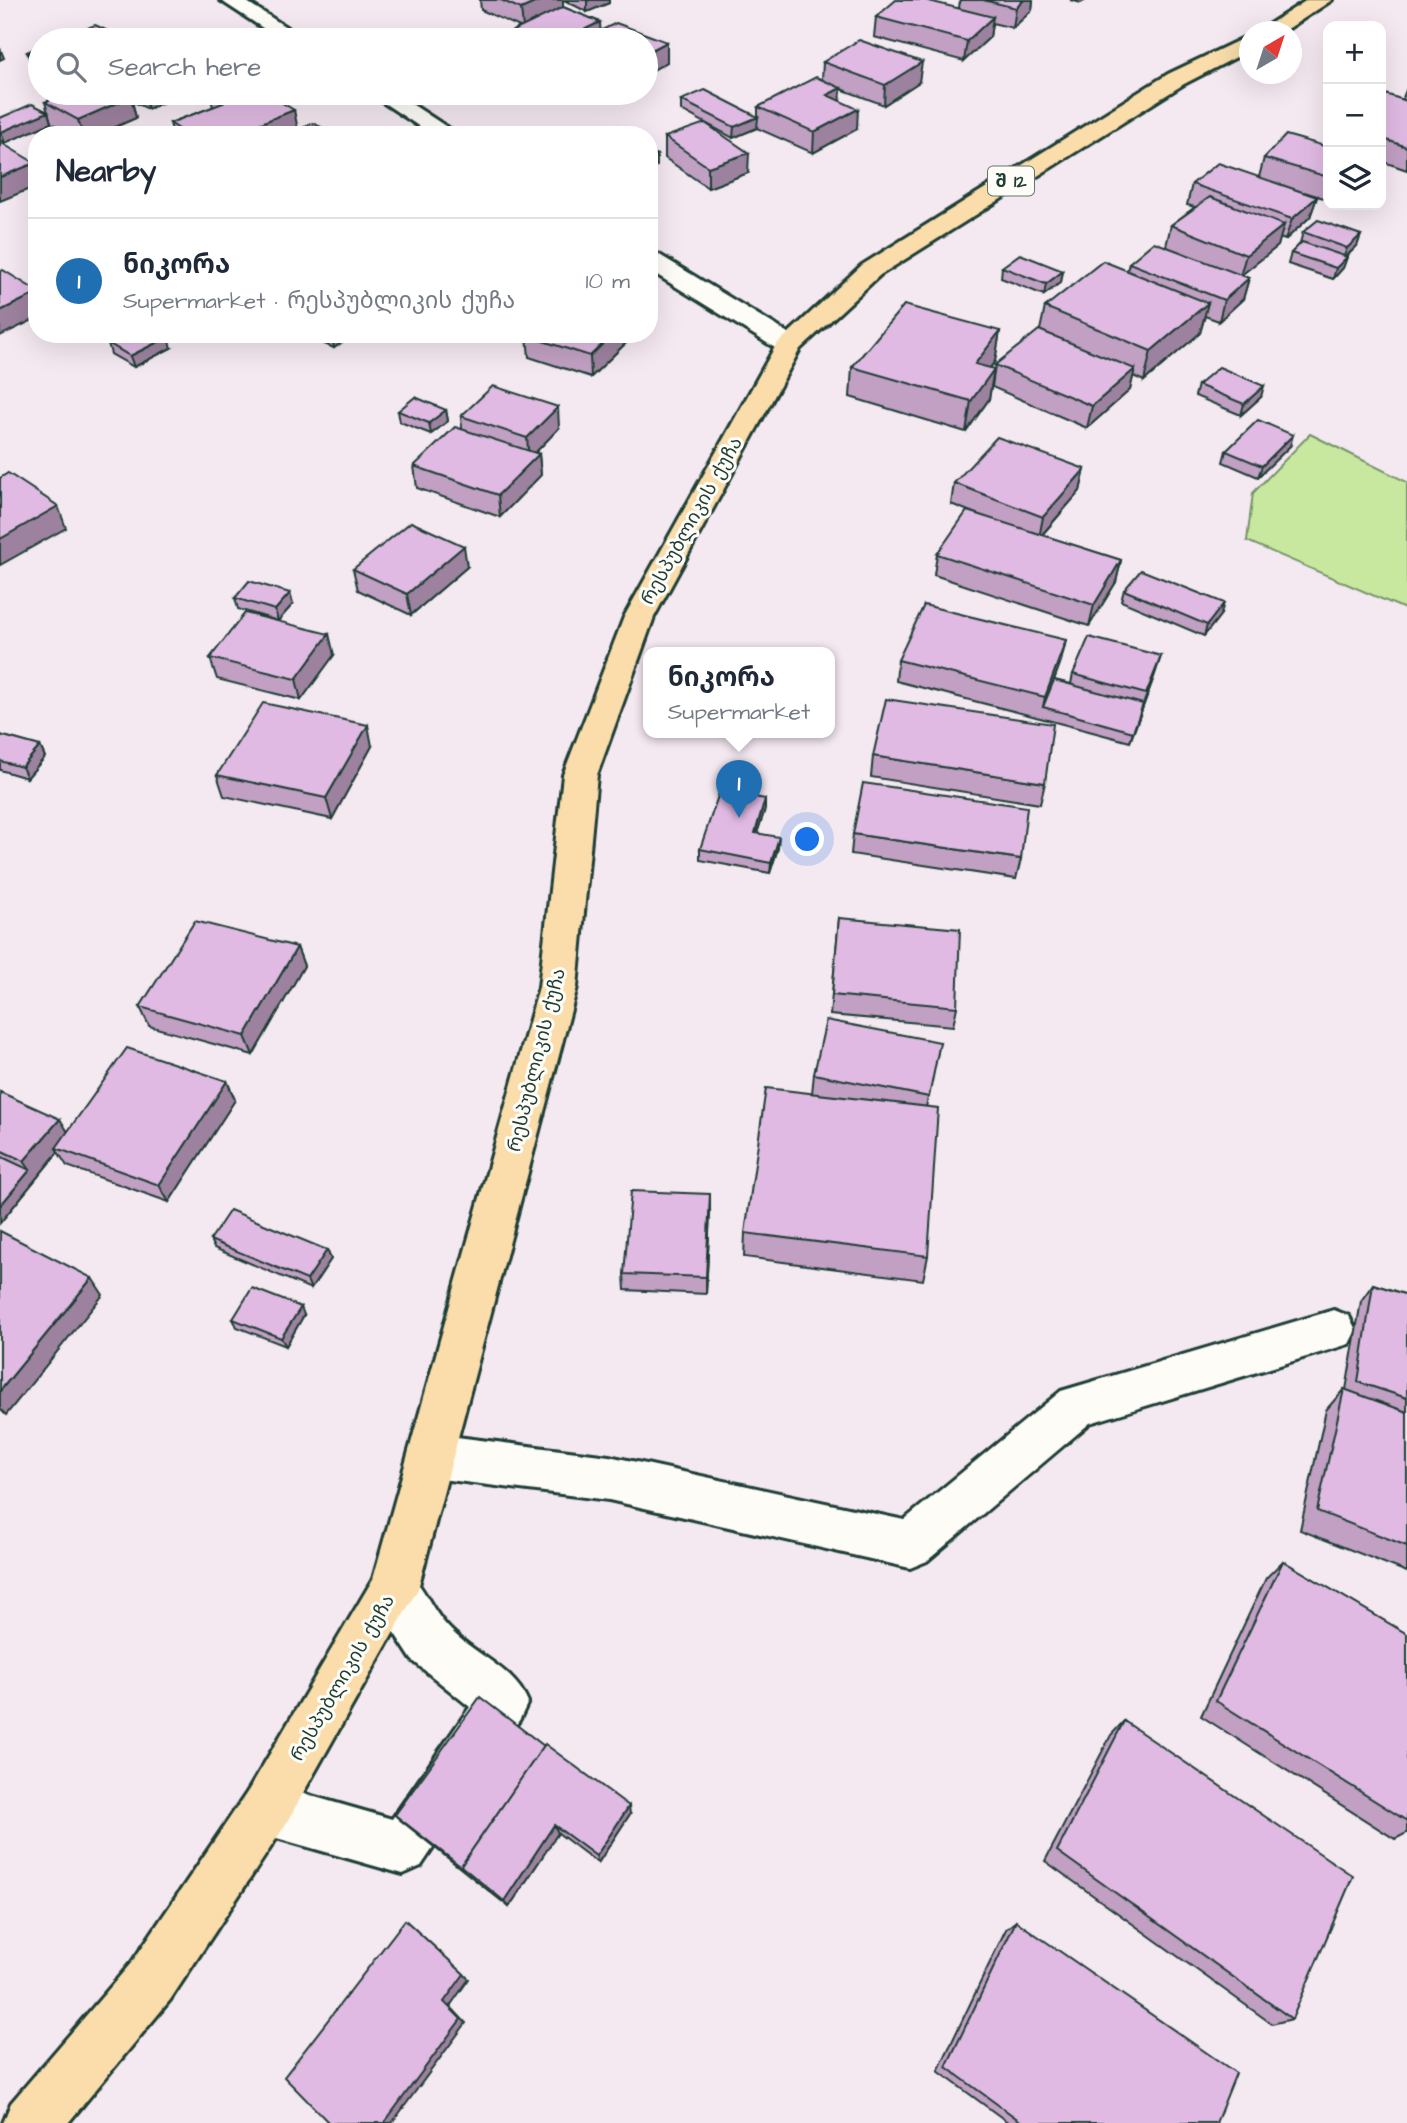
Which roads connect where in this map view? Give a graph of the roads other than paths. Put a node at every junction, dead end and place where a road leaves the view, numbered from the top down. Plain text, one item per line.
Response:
1 (230, 0) edge
2 (1322, 0) edge
3 (1286, 21) edge
4 (276, 28) edge
5 (1239, 47) edge
6 (400, 105) edge
7 (434, 126) edge
8 (658, 265) edge
9 (789, 345) junction
10 (1334, 1330) dead end
11 (433, 1456) junction
12 (394, 1589) junction
13 (267, 1810) junction
14 (31, 2123) edge

1 - 4 street
2 - 3 main road
5 - 9 main road, რესპუბლიკის ქუჩა / შ 12
6 - 7 street
8 - 9 street
9 - 11 main road, რესპუბლიკის ქუჩა
10 - 11 street
11 - 12 main road, რესპუბლიკის ქუჩა
12 - 13 main road, რესპუბლიკის ქუჩა
12 - 13 street
13 - 14 main road, რესპუბლიკის ქუჩა

